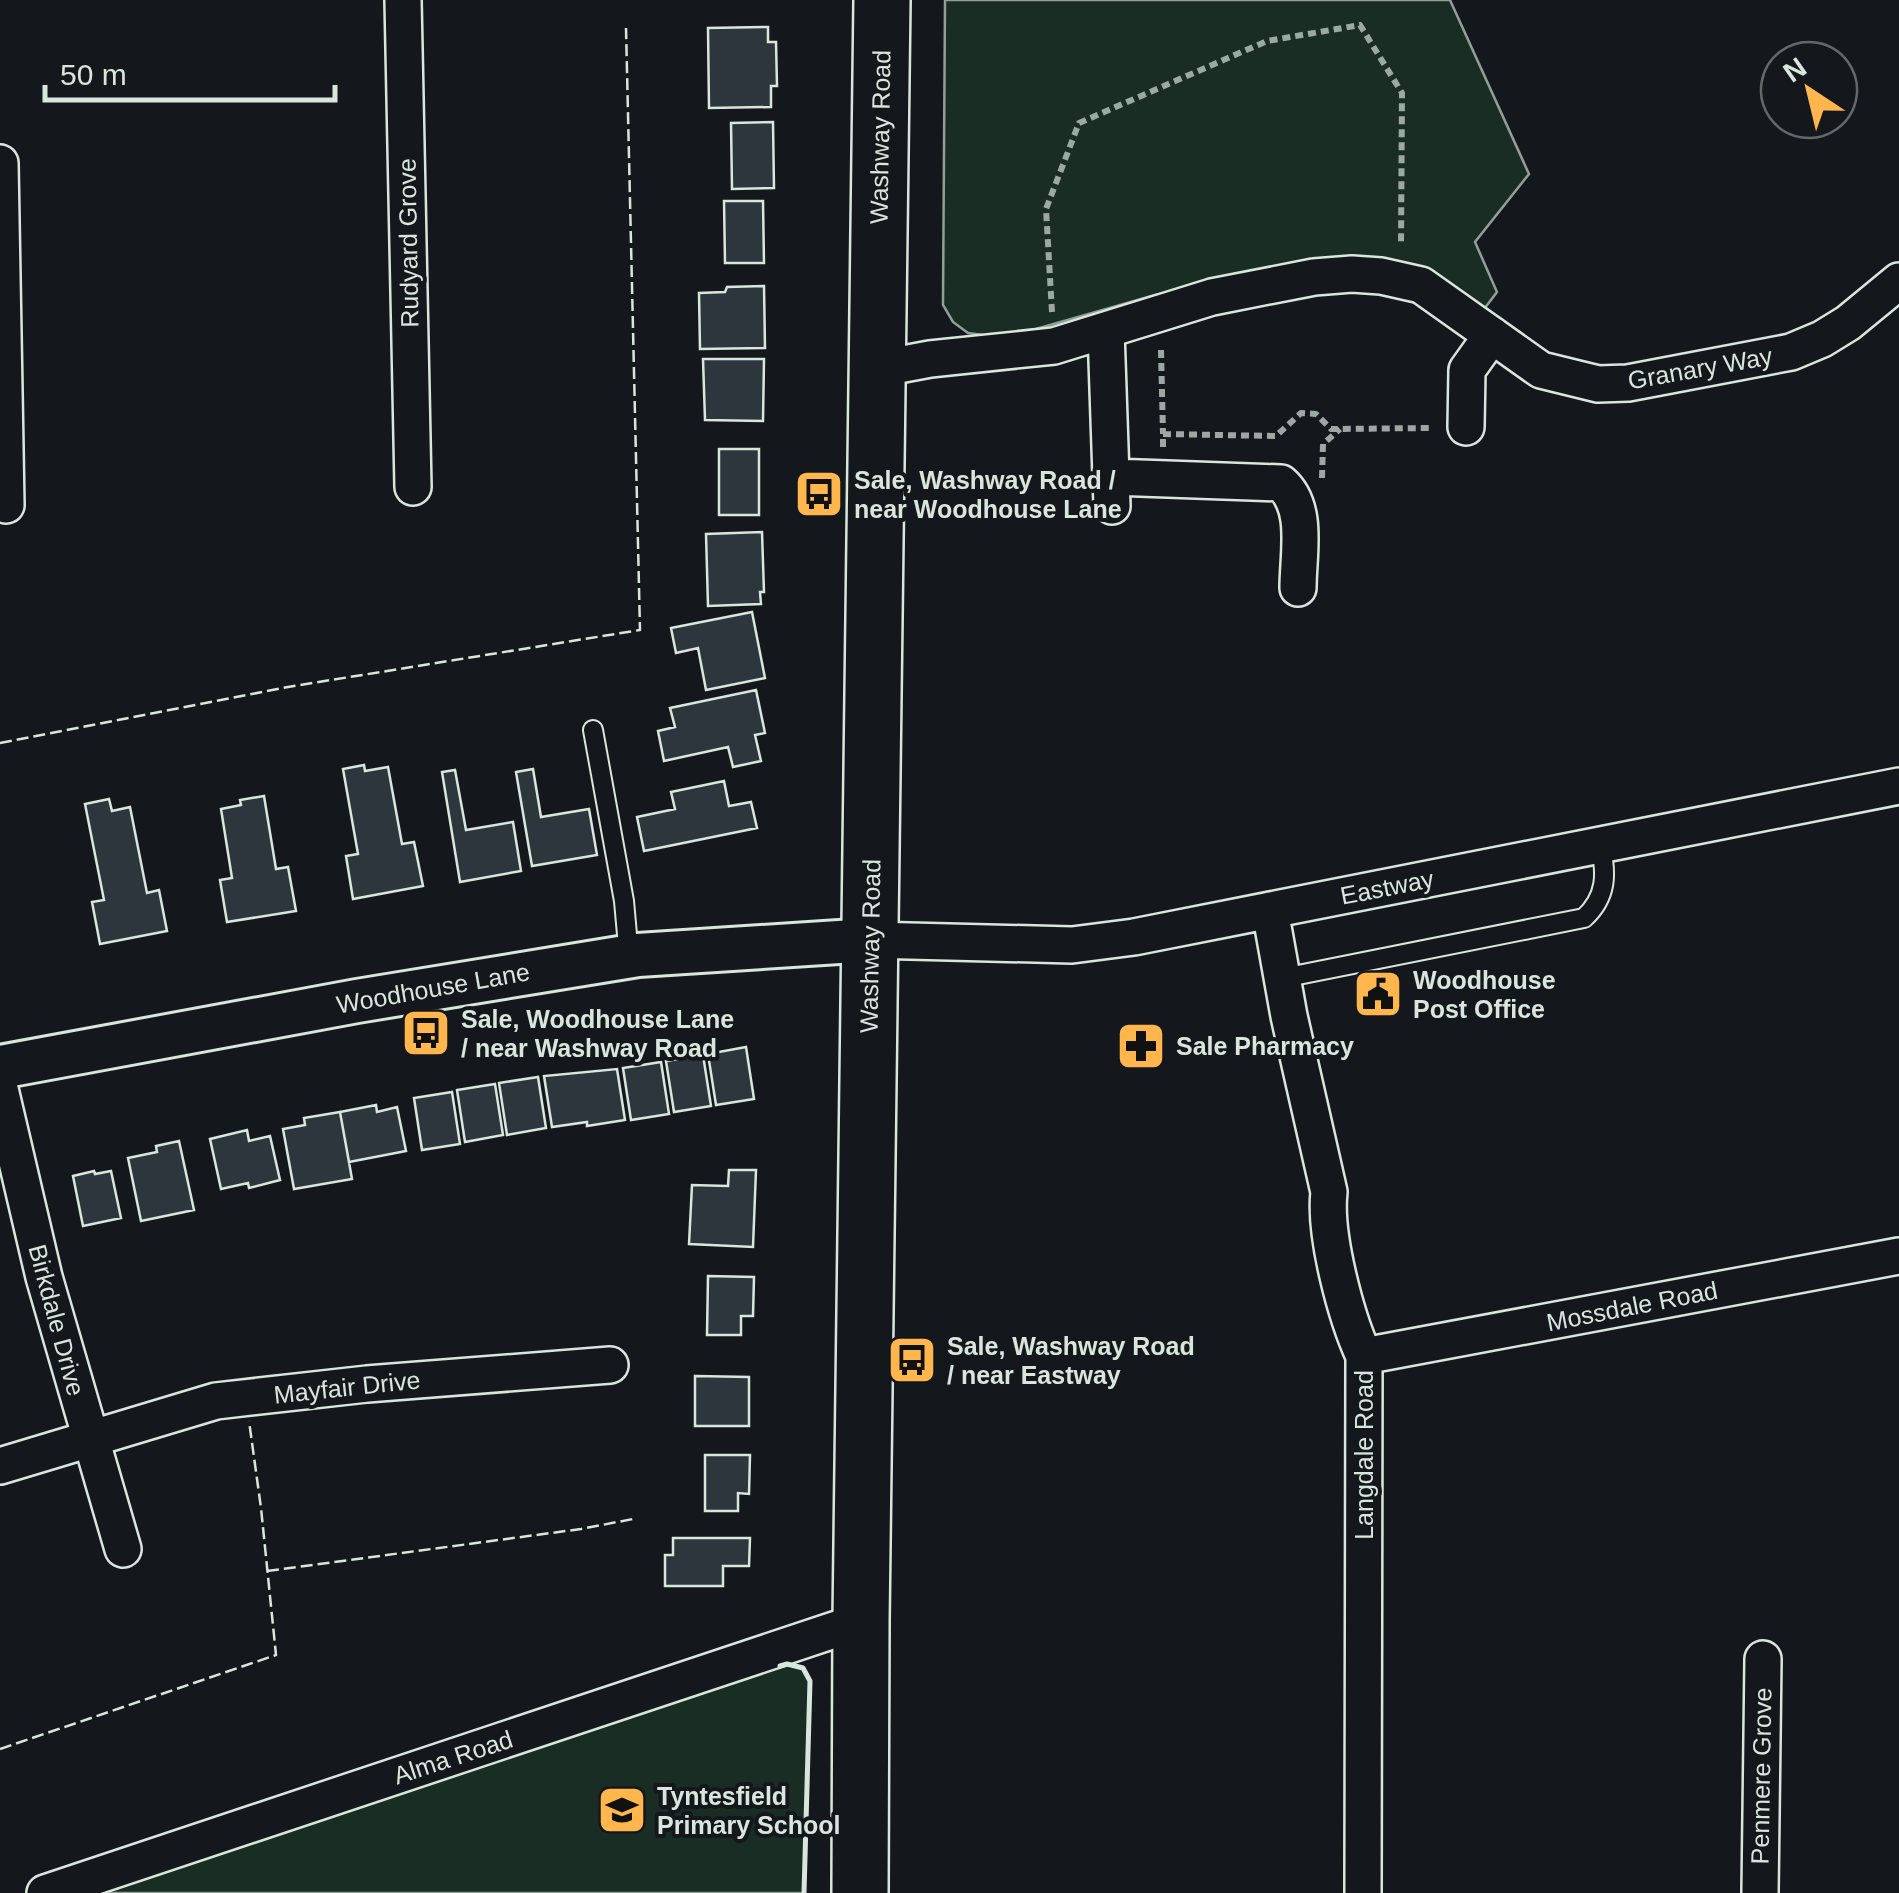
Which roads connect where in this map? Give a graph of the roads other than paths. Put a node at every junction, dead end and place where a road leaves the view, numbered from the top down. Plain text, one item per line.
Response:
1 (403, 0) edge
2 (882, 0) edge
3 (0, 163) edge
4 (1899, 282) edge
5 (1106, 330) junction
6 (1492, 335) junction
7 (877, 368) junction
8 (1466, 427) road end
9 (413, 486) dead end
10 (6, 506) dead end
11 (1298, 588) dead end
12 (593, 730) dead end
13 (1899, 786) edge
14 (1600, 845) junction
15 (1270, 910) junction
16 (870, 940) junction
17 (629, 957) junction
18 (1283, 978) junction
19 (0, 1066) edge
20 (0, 1089) edge
21 (1899, 1256) edge
22 (1364, 1356) junction
23 (610, 1365) dead end
24 (90, 1440) junction
25 (0, 1466) edge
26 (124, 1549) dead end
27 (860, 1621) junction
28 (1762, 1659) dead end
29 (45, 1893) edge
30 (860, 1893) edge
31 (1362, 1893) edge
32 (1760, 1893) edge

1 - 9 street, Rudyard Grove
2 - 7 highway, Washway Road
3 - 10 street
4 - 6 street, Granary Way
5 - 6 street, Granary Way
5 - 7 street, Granary Way
5 - 11 street
6 - 8 street
7 - 16 highway, Washway Road
12 - 17 lane
13 - 14 street, Eastway
14 - 15 street, Eastway
14 - 18 lane
15 - 16 street, Eastway
15 - 18 street, Langdale Road
16 - 17 street, Woodhouse Lane
16 - 27 highway, Washway Road
17 - 19 street, Woodhouse Lane
18 - 22 street, Langdale Road
20 - 24 street, Birkdale Drive
21 - 22 street, Mossdale Road
22 - 31 street, Langdale Road
23 - 24 street, Mayfair Drive
24 - 25 street, Mayfair Drive
24 - 26 street, Birkdale Drive
27 - 29 street, Alma Road
27 - 30 highway, Washway Road
28 - 32 street, Penmere Grove

